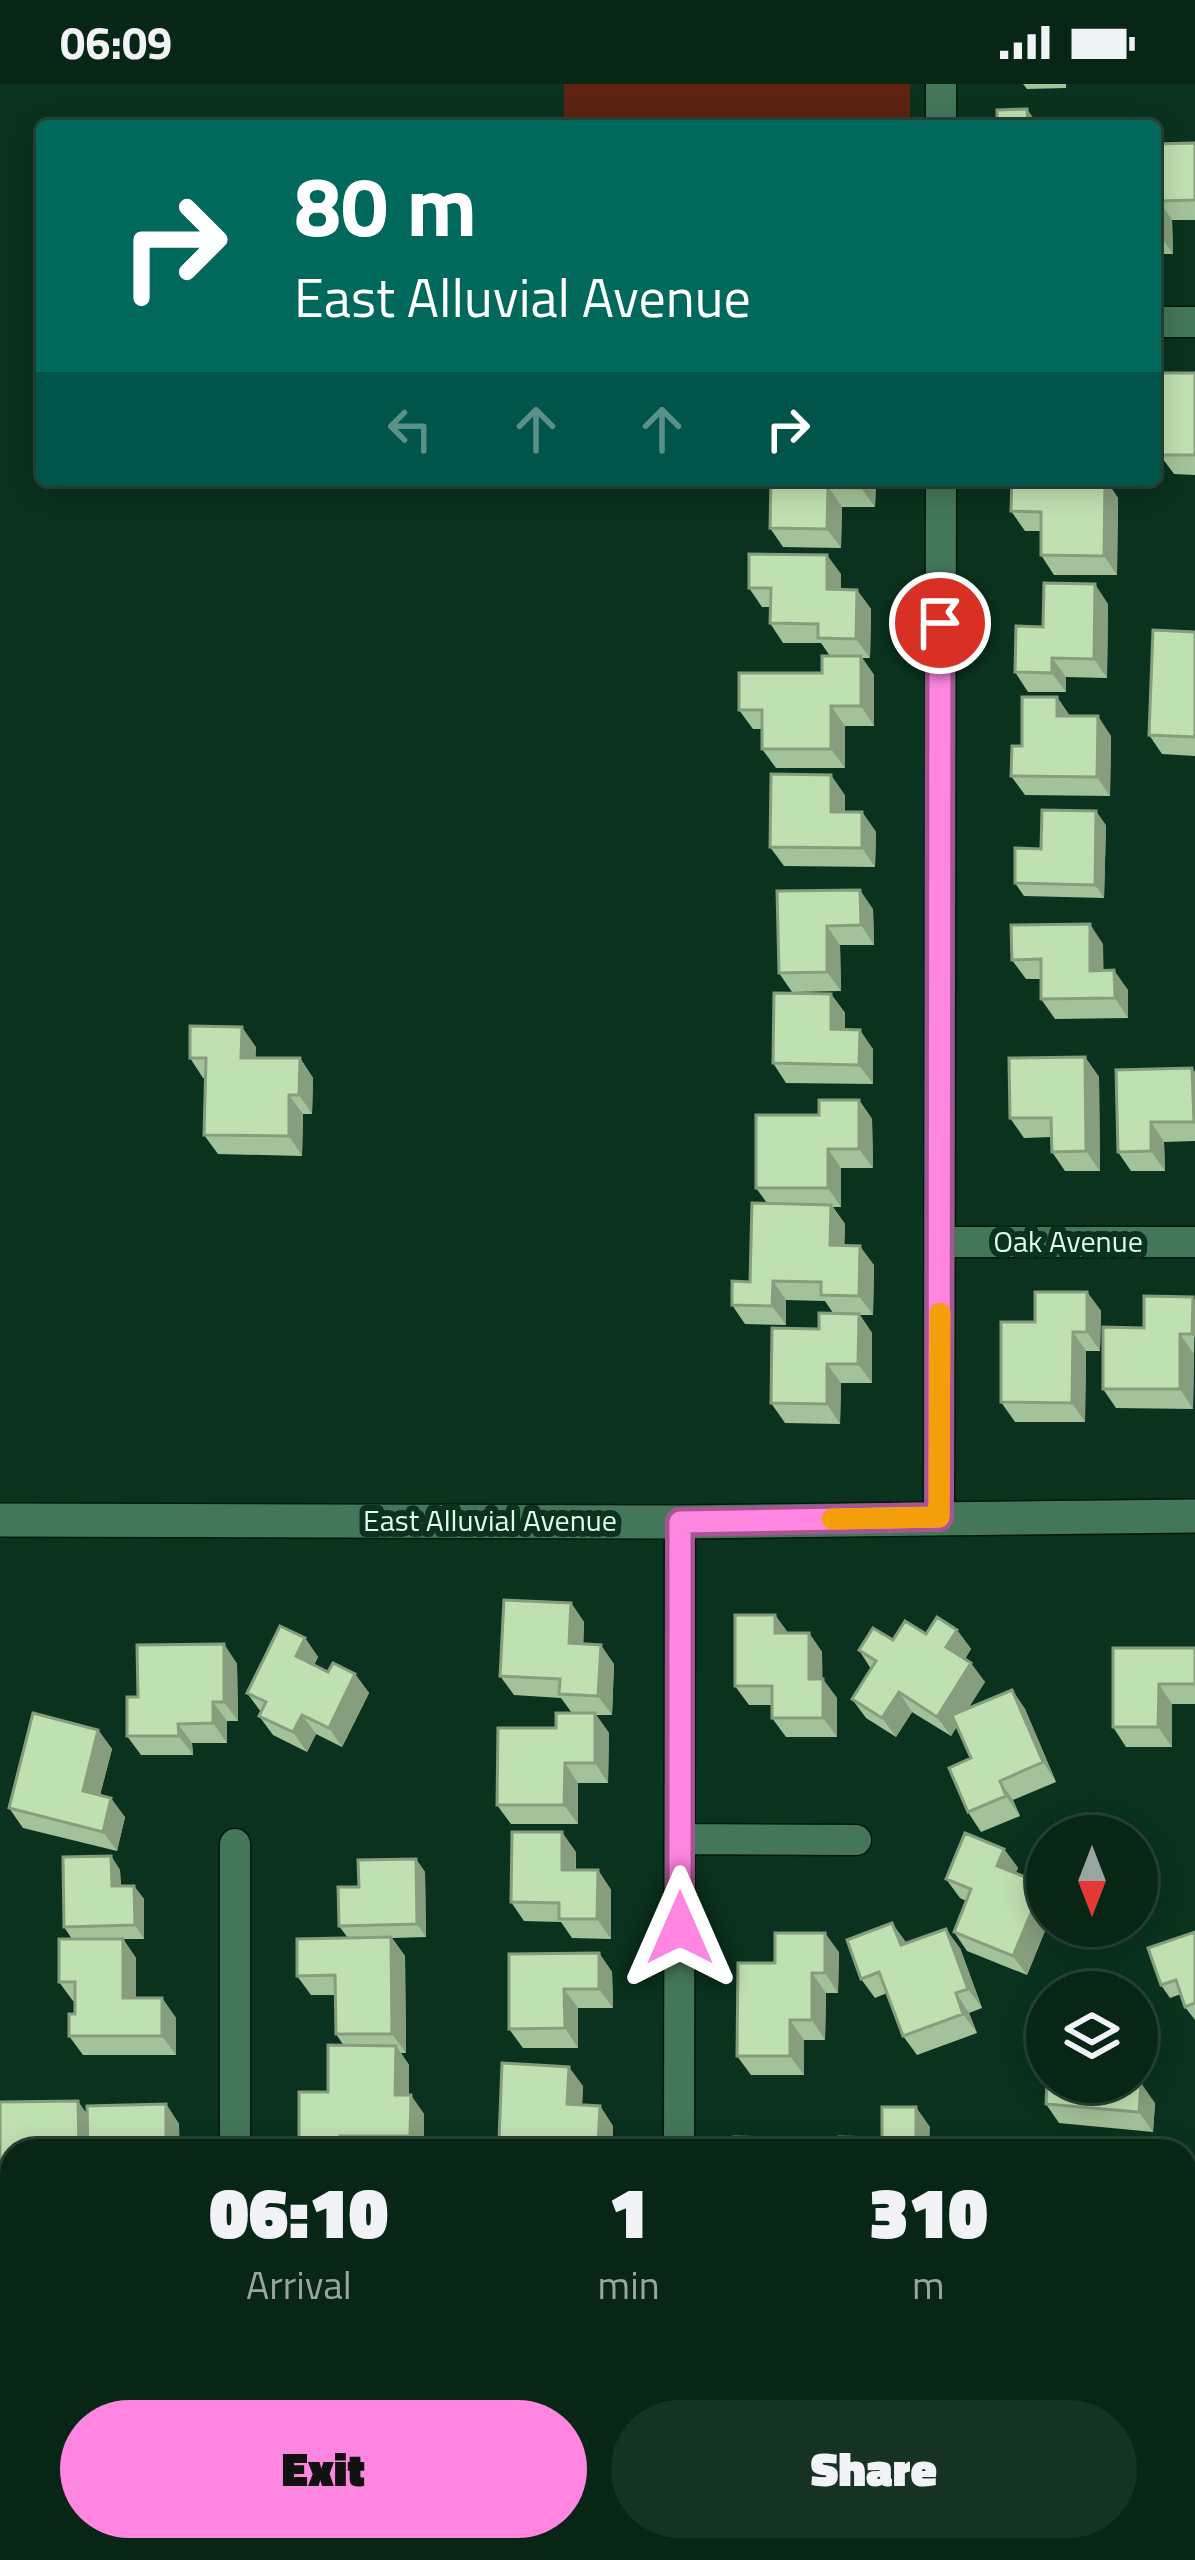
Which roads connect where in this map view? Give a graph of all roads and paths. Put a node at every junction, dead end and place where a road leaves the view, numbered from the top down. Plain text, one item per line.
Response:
1 (941, 84) edge
2 (941, 120) edge
3 (1161, 322) edge
4 (1195, 322) edge
5 (941, 486) edge
6 (1195, 1241) edge
7 (940, 1242) junction
8 (1195, 1516) edge
9 (939, 1517) junction
10 (0, 1520) edge
11 (680, 1522) junction
12 (680, 1839) junction
13 (856, 1840) dead end
14 (236, 1844) dead end
15 (236, 2139) edge
16 (679, 2139) edge

1 - 2 street
3 - 4 street
5 - 7 street
6 - 7 street, Oak Avenue
7 - 9 street
8 - 9 street, East Alluvial Avenue
9 - 11 street, East Alluvial Avenue
10 - 11 street, East Alluvial Avenue
11 - 12 street
12 - 13 street
12 - 16 street
14 - 15 street

